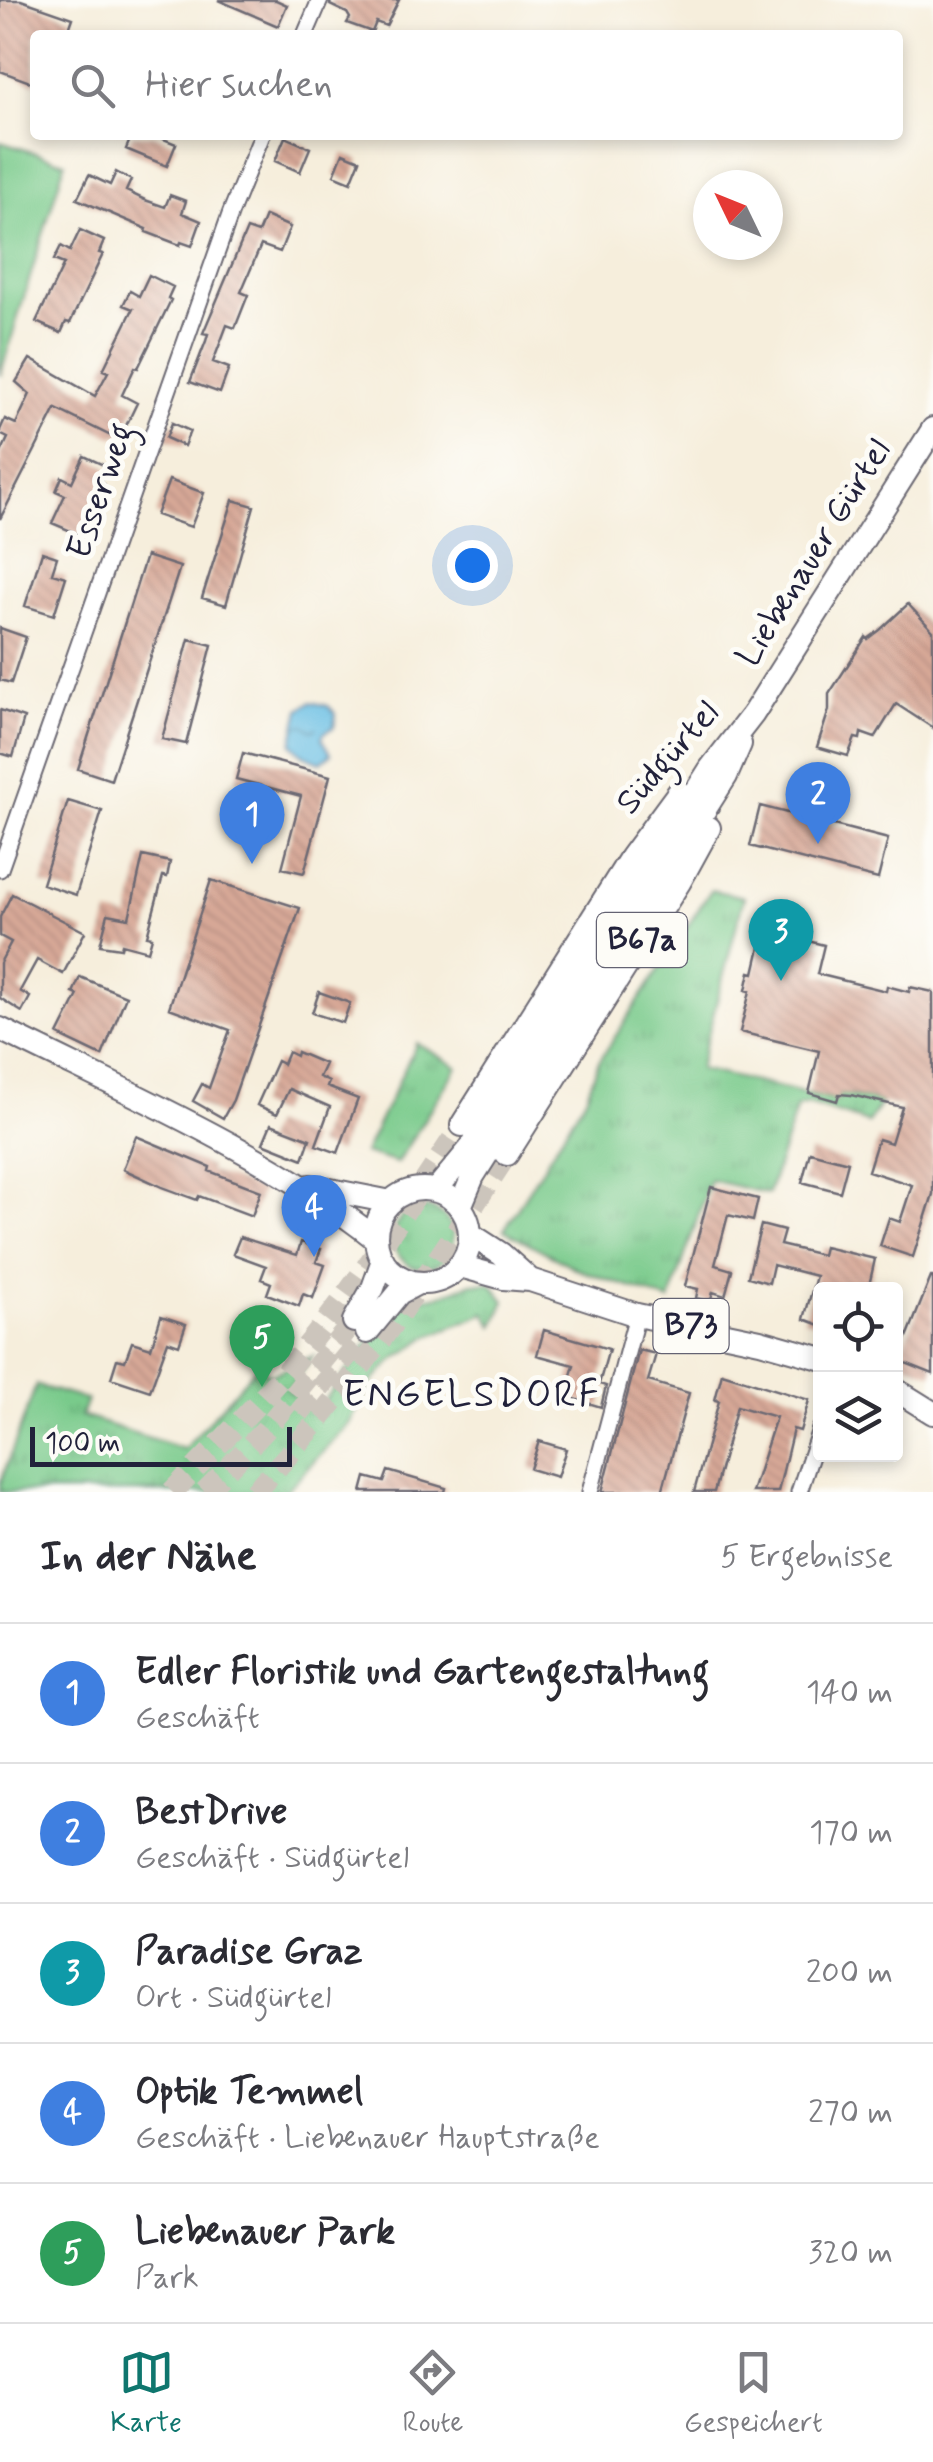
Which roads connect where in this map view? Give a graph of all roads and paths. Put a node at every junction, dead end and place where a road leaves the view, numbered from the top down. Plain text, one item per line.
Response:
1 (320, 0) edge
2 (307, 30) edge
3 (260, 140) edge
4 (933, 429) edge
5 (754, 714) junction
6 (0, 870) edge
7 (0, 1029) edge
8 (462, 1126) tunnel mouth
9 (507, 1154) tunnel mouth
10 (302, 1184) junction
11 (435, 1190) junction
12 (391, 1202) junction
13 (460, 1207) junction
14 (470, 1234) junction
15 (379, 1250) junction
16 (460, 1266) junction
17 (530, 1280) junction
18 (418, 1283) junction
19 (637, 1315) junction
20 (813, 1356) edge
21 (903, 1394) edge
22 (933, 1413) edge
23 (813, 1451) edge
24 (590, 1492) edge
25 (800, 1492) edge

1 - 2 street
3 - 6 street, Esserweg
4 - 5 main road, Liebenauer Gürtel / B67a
5 - 8 main road, Südgürtel / B67a
5 - 9 main road, Südgürtel / B67a
5 - 11 main road
5 - 13 main road
7 - 10 main road
10 - 12 main road
10 - 15 main road
11 - 12 main road
11 - 13 main road
12 - 15 main road
13 - 14 main road
14 - 16 main road
14 - 17 main road, B73
15 - 18 main road
15 - 18 main road
16 - 17 main road, B73
16 - 18 main road
17 - 19 main road, B73
19 - 20 main road, B73
19 - 24 street
21 - 22 main road
23 - 25 street

